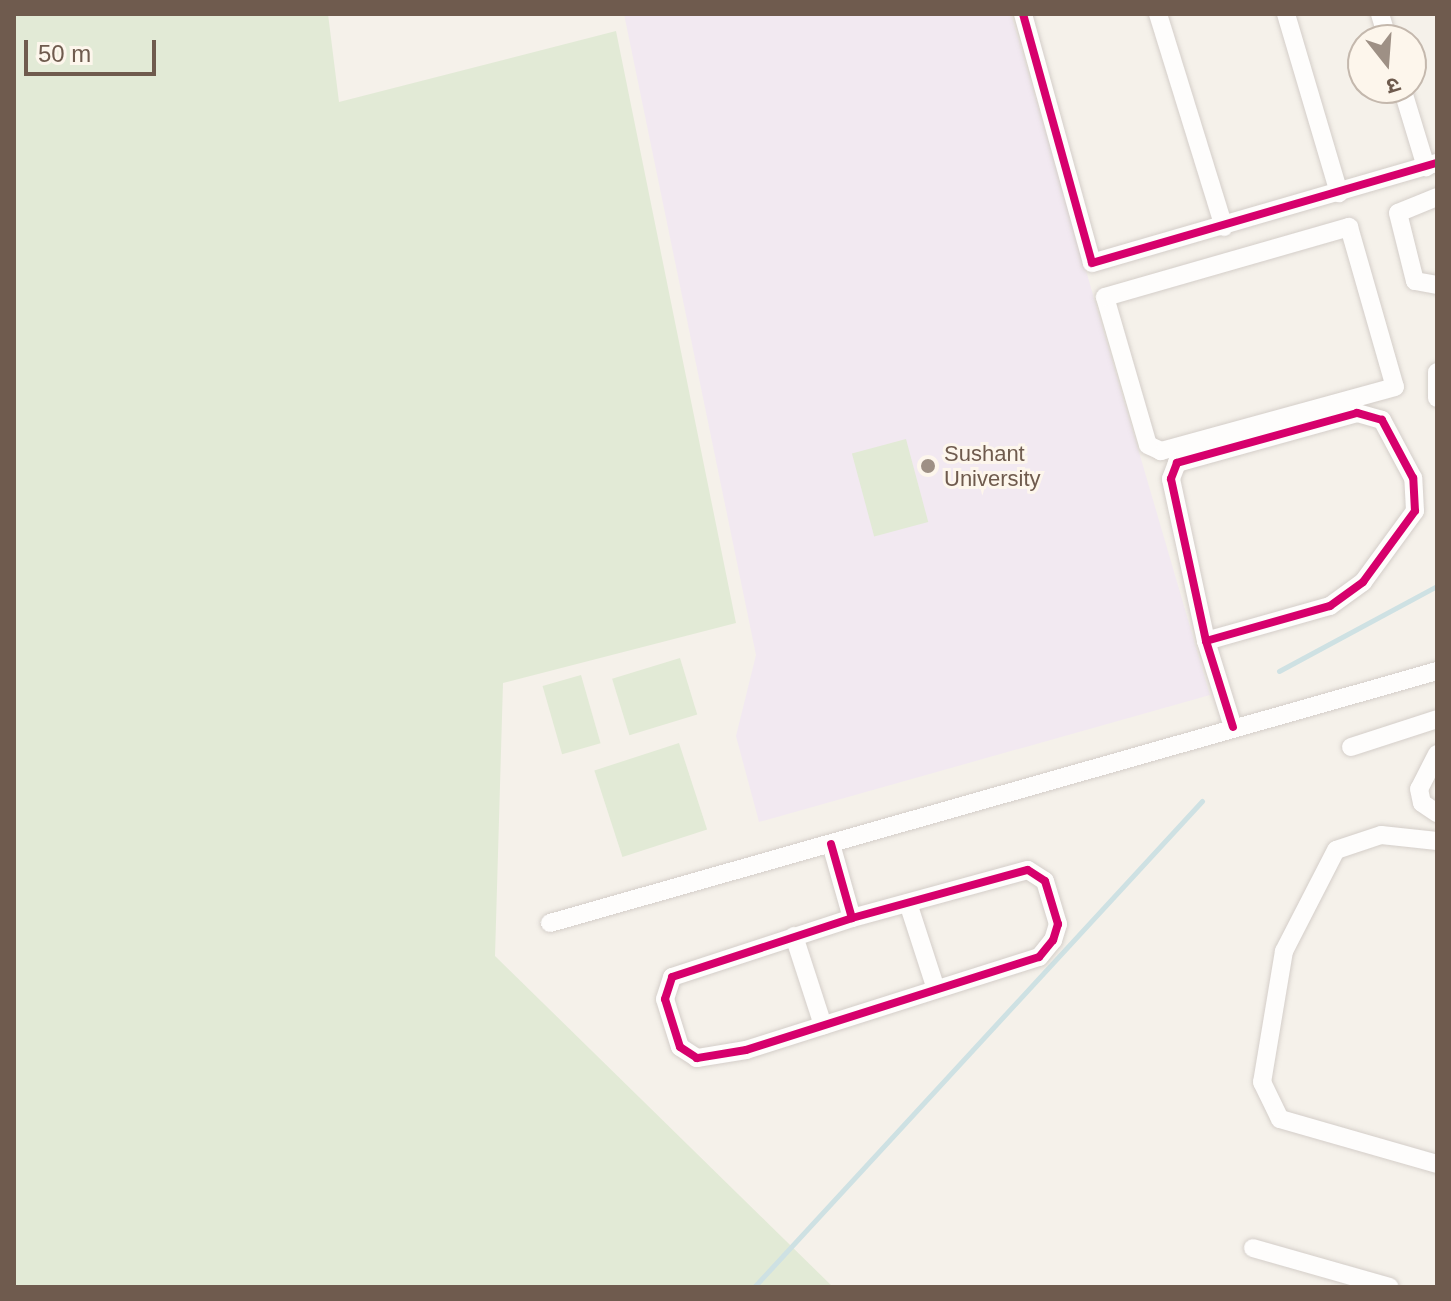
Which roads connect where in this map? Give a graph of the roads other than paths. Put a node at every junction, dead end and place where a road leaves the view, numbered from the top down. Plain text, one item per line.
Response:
1 (1023, 14) edge
2 (1158, 14) edge
3 (1286, 14) edge
4 (1408, 104) edge
5 (1431, 165) edge
6 (1339, 193) junction
7 (1437, 197) edge
8 (1221, 228) junction
9 (1242, 256) junction
10 (1215, 264) junction
11 (1437, 285) edge
12 (1437, 372) edge
13 (1437, 398) edge
14 (1206, 641) junction
15 (1437, 671) edge
16 (1437, 719) edge
17 (1233, 727) junction
18 (1351, 747) dead end
19 (1437, 754) edge
20 (1437, 813) edge
21 (1437, 841) edge
22 (831, 844) junction
23 (908, 903) junction
24 (852, 918) junction
25 (550, 923) dead end
26 (794, 936) junction
27 (936, 989) junction
28 (823, 1025) junction
29 (1437, 1164) edge
30 (1253, 1248) dead end
31 (1390, 1287) edge

1 - 8 street
2 - 8 street
3 - 6 street
4 - 5 street
5 - 6 street
6 - 8 street
7 - 11 street
8 - 9 street
8 - 10 street
9 - 10 street
9 - 10 street
12 - 13 street
14 - 14 street
14 - 17 street
15 - 17 street
16 - 18 street
17 - 22 street
19 - 20 street
21 - 29 street
22 - 24 street
22 - 25 street
23 - 24 street
23 - 27 street
23 - 27 street
24 - 26 street
26 - 28 street
26 - 28 street
27 - 28 street
30 - 31 street

